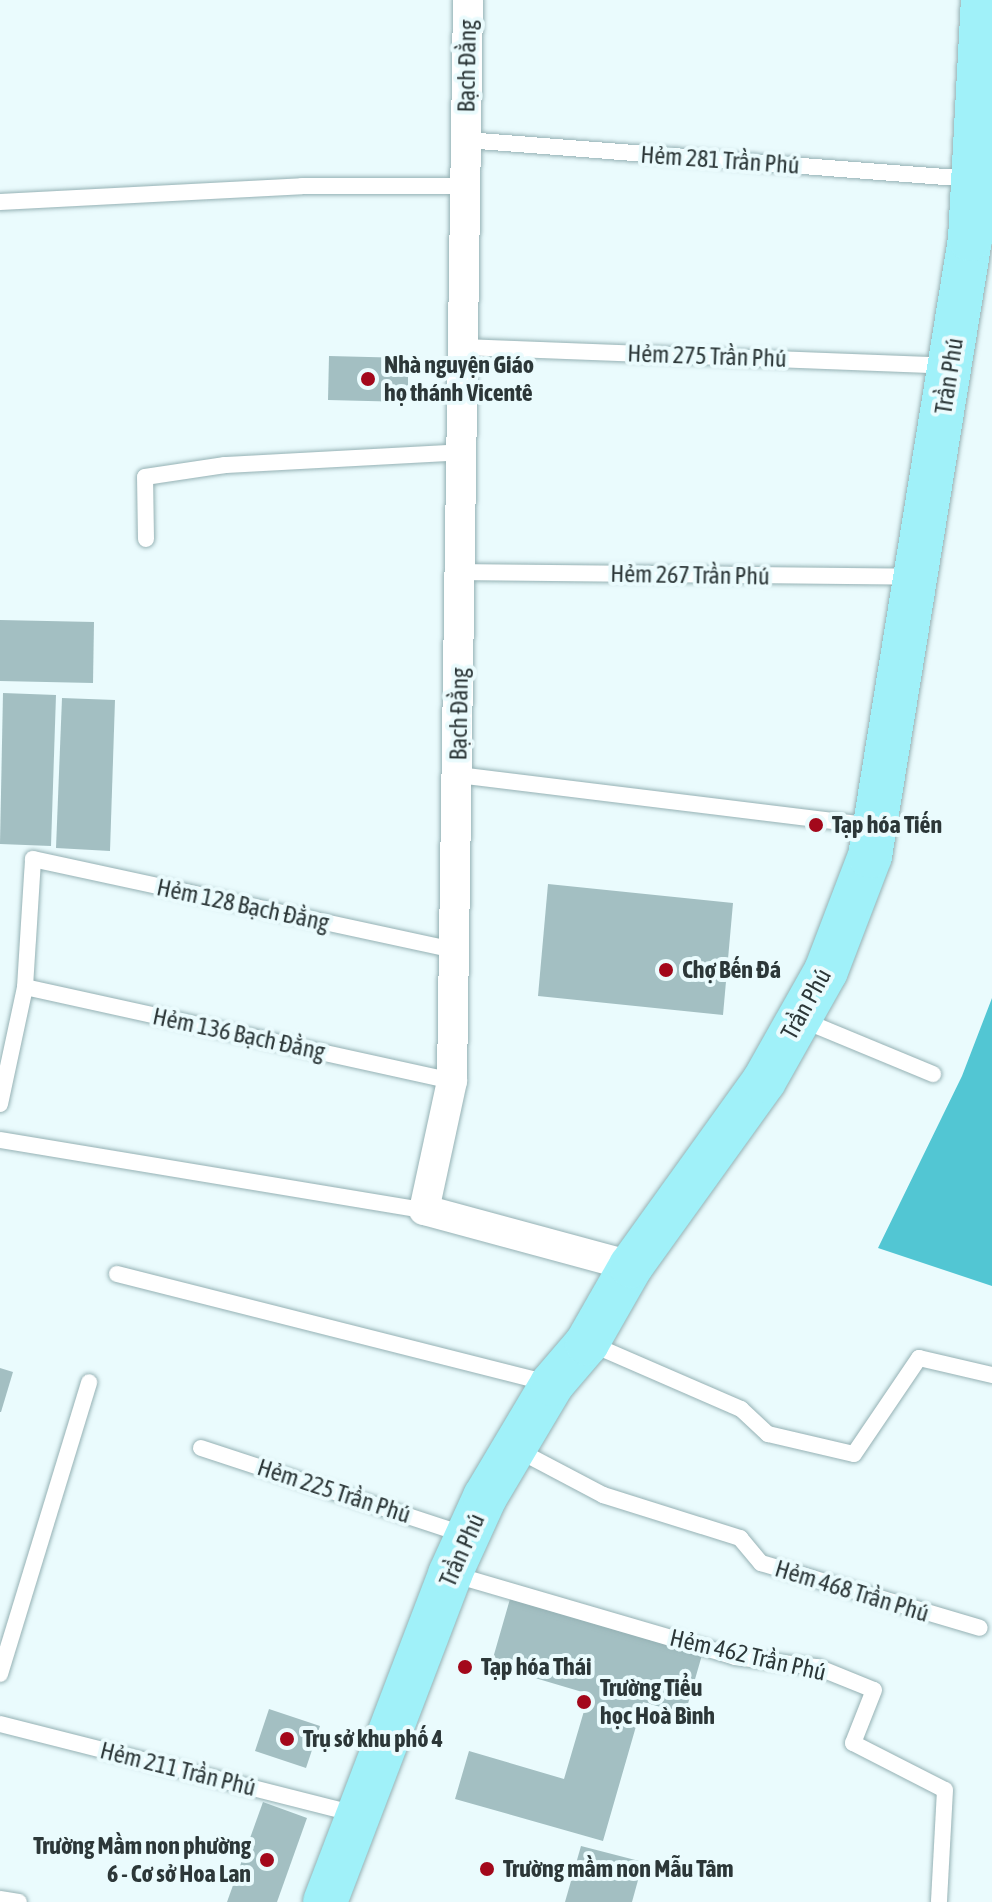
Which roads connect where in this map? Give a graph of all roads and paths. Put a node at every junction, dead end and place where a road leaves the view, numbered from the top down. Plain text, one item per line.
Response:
1 (468, 0) edge
2 (983, 0) edge
3 (985, 122) edge
4 (466, 140) junction
5 (974, 180) junction
6 (466, 186) junction
7 (0, 202) edge
8 (464, 347) junction
9 (950, 366) junction
10 (463, 452) junction
11 (146, 539) dead end
12 (461, 572) junction
13 (918, 577) junction
14 (458, 775) junction
15 (875, 826) junction
16 (454, 950) junction
17 (25, 987) junction
18 (798, 1018) junction
19 (933, 1074) dead end
20 (452, 1081) junction
21 (0, 1104) edge
22 (0, 1140) edge
23 (424, 1210) junction
24 (631, 1266) junction
25 (117, 1274) dead end
26 (587, 1343) junction
27 (992, 1375) edge
28 (89, 1382) dead end
29 (552, 1384) junction
30 (512, 1447) junction
31 (201, 1448) dead end
32 (459, 1554) junction
33 (980, 1628) dead end
34 (0, 1674) edge
35 (0, 1724) edge
36 (356, 1814) junction
37 (0, 1899) edge
38 (19, 1902) edge
39 (325, 1902) edge
40 (939, 1902) edge

1 - 4 street, Bạch Đằng
2 - 3 main road, Trần Phú
3 - 5 main road, Trần Phú
4 - 5 lane, Hẻm 281 Trần Phú
4 - 6 street, Bạch Đằng
5 - 9 main road, Trần Phú
6 - 7 lane
6 - 8 street, Bạch Đằng
8 - 9 lane, Hẻm 275 Trần Phú
8 - 10 street, Bạch Đằng
9 - 13 main road, Trần Phú
10 - 11 lane
10 - 12 street, Bạch Đằng
12 - 13 lane, Hẻm 267 Trần Phú
12 - 14 street, Bạch Đằng
13 - 15 main road, Trần Phú
14 - 15 lane
14 - 16 street, Bạch Đằng
15 - 18 main road, Trần Phú
16 - 17 lane, Hẻm 128 Bạch Đằng
16 - 20 street, Bạch Đằng
17 - 20 lane, Hẻm 136 Bạch Đằng
17 - 21 lane
18 - 19 lane
18 - 24 main road, Trần Phú
20 - 23 street, Bạch Đằng
22 - 23 lane
23 - 24 street
24 - 26 main road, Trần Phú
25 - 29 lane
26 - 27 lane
26 - 29 main road, Trần Phú
28 - 34 lane
29 - 30 main road, Trần Phú
30 - 32 main road, Trần Phú
30 - 33 lane, Hẻm 468 Trần Phú
31 - 32 lane, Hẻm 225 Trần Phú
32 - 36 main road, Trần Phú
32 - 40 lane, Hẻm 462 Trần Phú
35 - 36 lane, Hẻm 211 Trần Phú
36 - 39 main road, Trần Phú
37 - 38 lane

